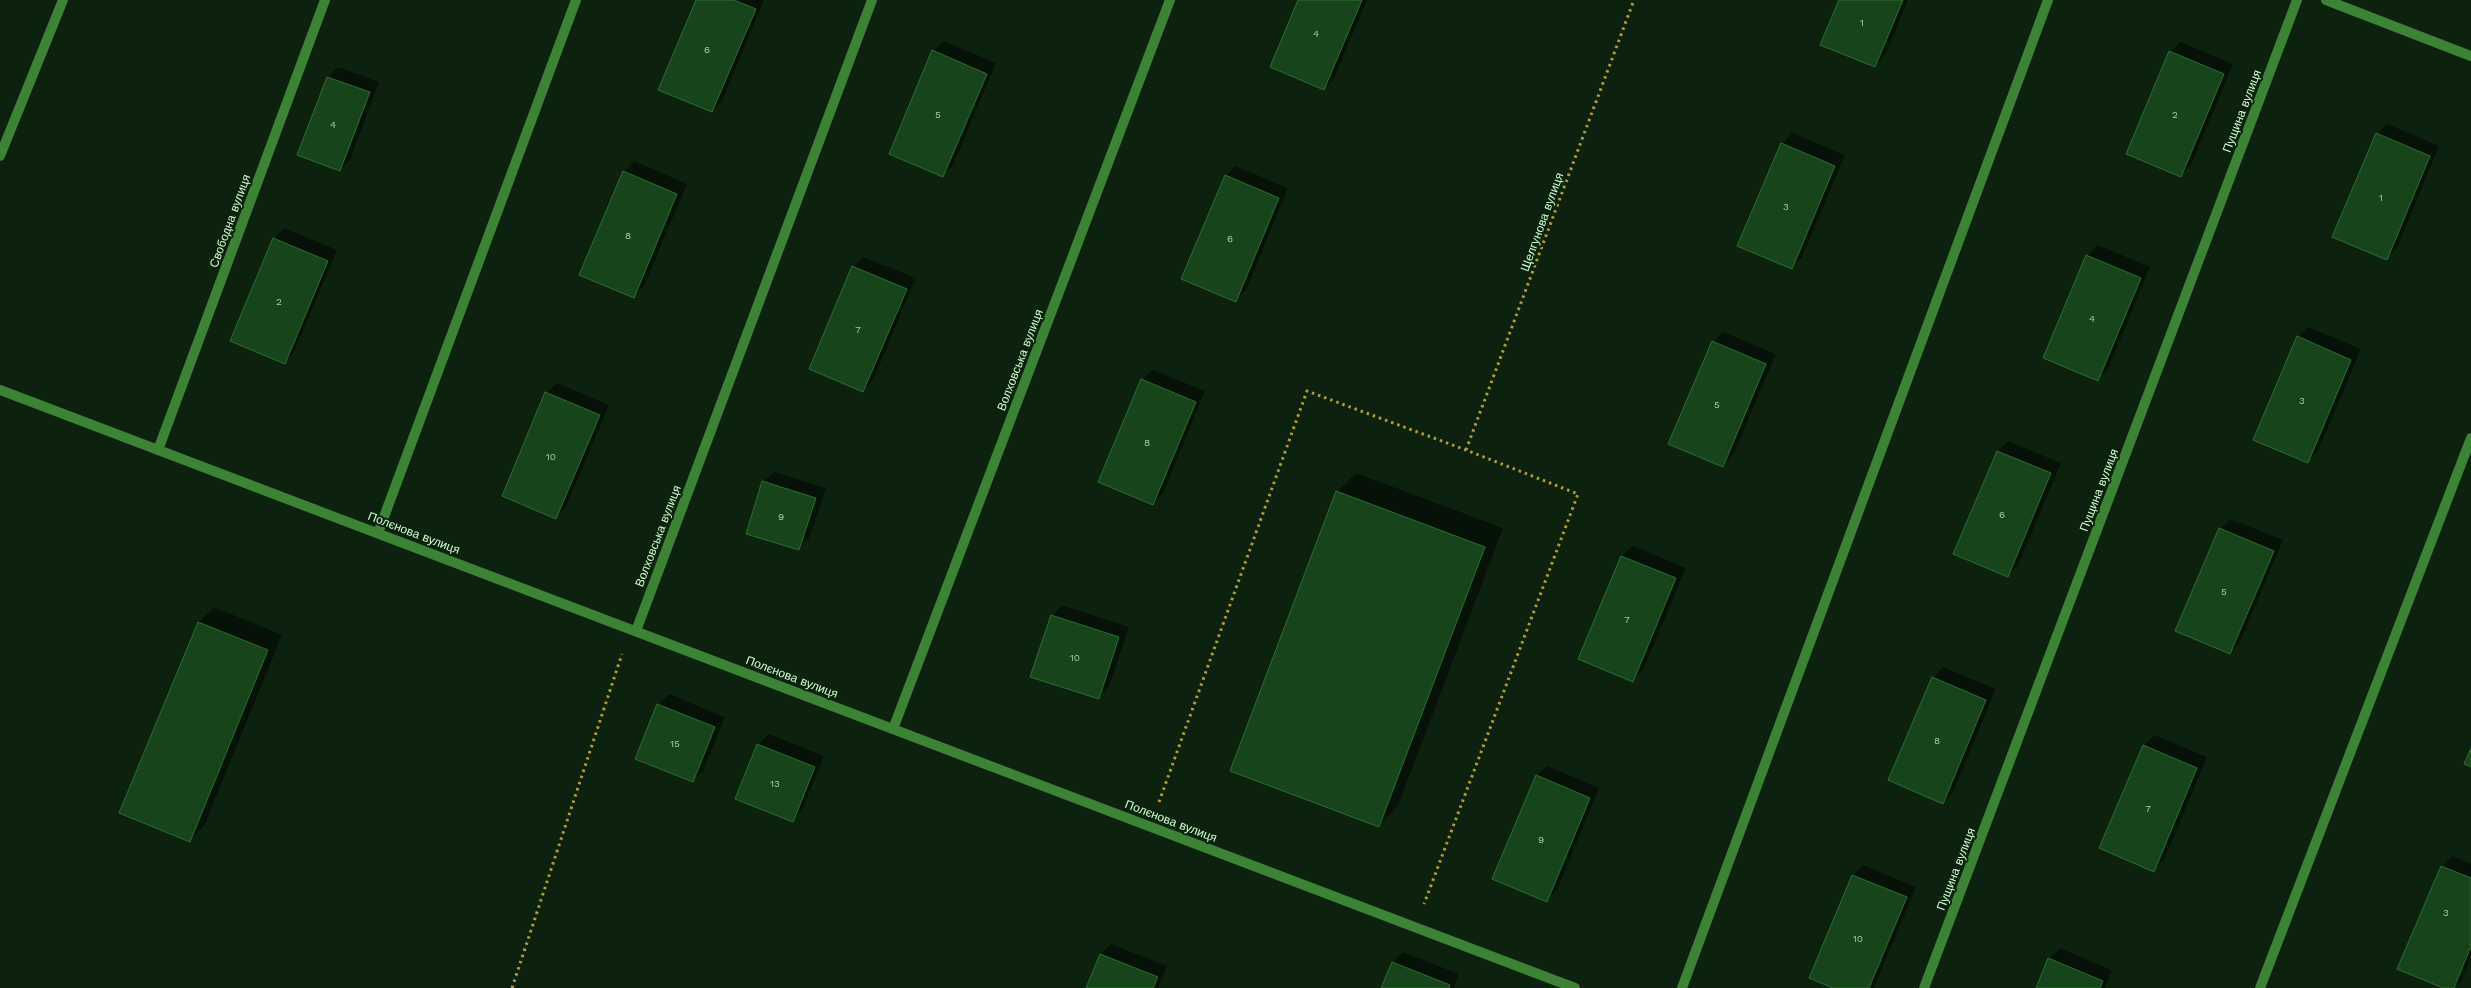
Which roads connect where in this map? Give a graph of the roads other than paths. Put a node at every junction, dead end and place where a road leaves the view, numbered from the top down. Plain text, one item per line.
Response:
1 (63, 0) edge
2 (325, 0) edge
3 (576, 0) edge
4 (872, 0) edge
5 (1170, 0) edge
6 (2048, 0) edge
7 (2297, 0) edge
8 (2326, 0) edge
9 (2471, 56) edge
10 (0, 156) edge
11 (0, 390) edge
12 (2471, 438) edge
13 (158, 450) junction
14 (378, 533) junction
15 (633, 630) junction
16 (894, 729) junction
17 (1575, 988) edge
18 (1682, 988) edge
19 (1924, 988) edge
20 (2260, 988) edge

1 - 10 street
2 - 13 street, Свободна вулиця
3 - 14 street
4 - 15 street, Волховська вулиця
5 - 16 street, Волховська вулиця
6 - 18 street
7 - 19 street, Пущина вулиця
8 - 9 street
11 - 13 street, Полєнова вулиця
12 - 20 street
13 - 14 street, Полєнова вулиця
14 - 15 street, Полєнова вулиця
15 - 16 street, Полєнова вулиця
16 - 17 street, Полєнова вулиця

